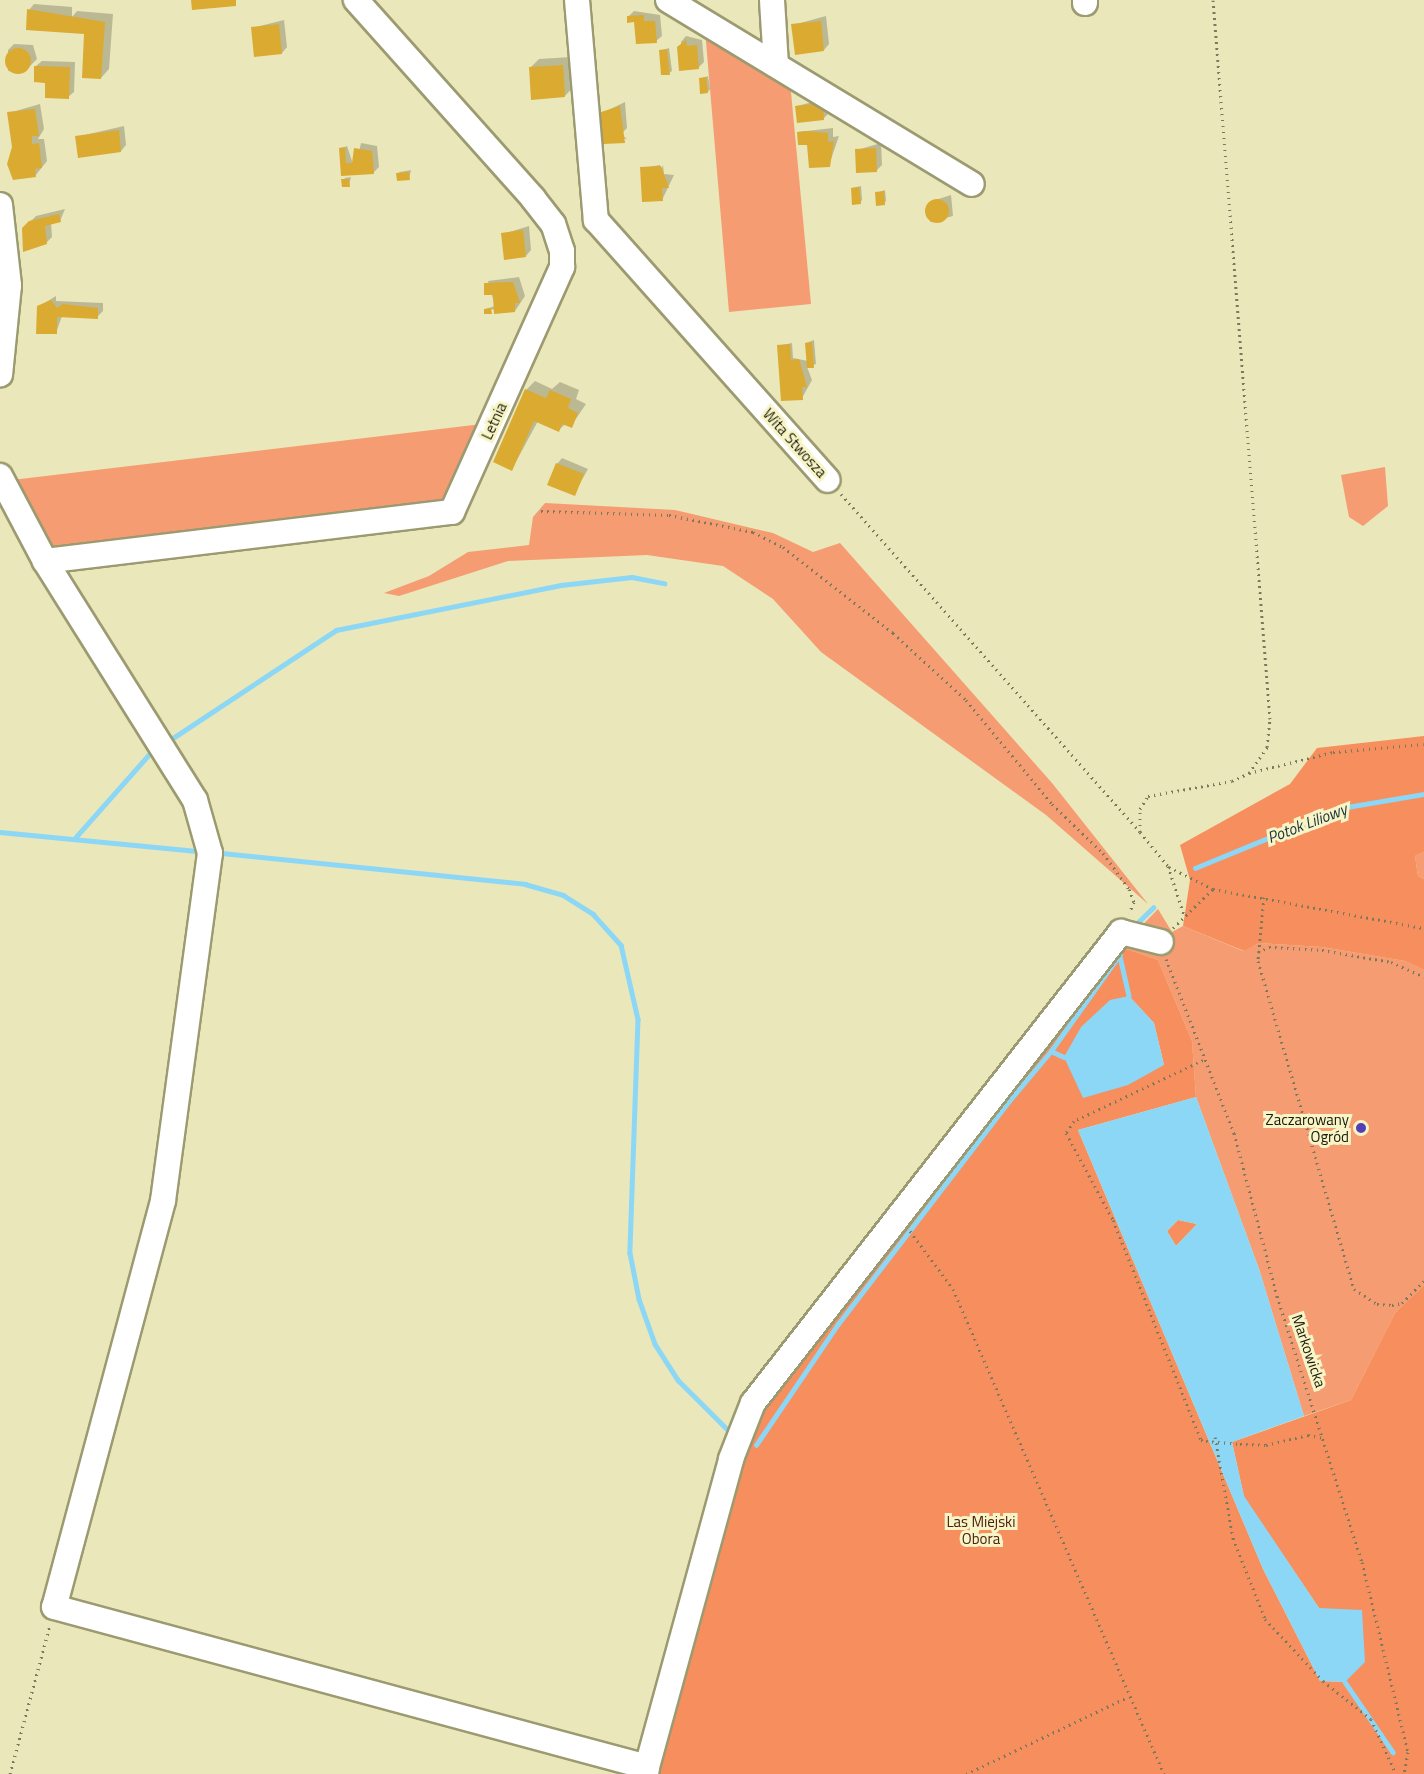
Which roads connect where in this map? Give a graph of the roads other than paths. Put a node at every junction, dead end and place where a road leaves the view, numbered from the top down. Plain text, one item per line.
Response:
1 (356, 0) edge
2 (577, 0) edge
3 (668, 0) edge
4 (772, 0) edge
5 (776, 65) junction
6 (972, 184) dead end
7 (0, 205) edge
8 (0, 375) edge
9 (0, 476) edge
10 (828, 480) road end
11 (45, 561) junction
12 (1161, 942) road end
13 (647, 1770) edge

1 - 11 street, Letnia
2 - 10 street, Wita Stwosza
3 - 5 street
4 - 5 street
5 - 6 street
7 - 8 street
9 - 11 street
11 - 13 street
12 - 13 street

